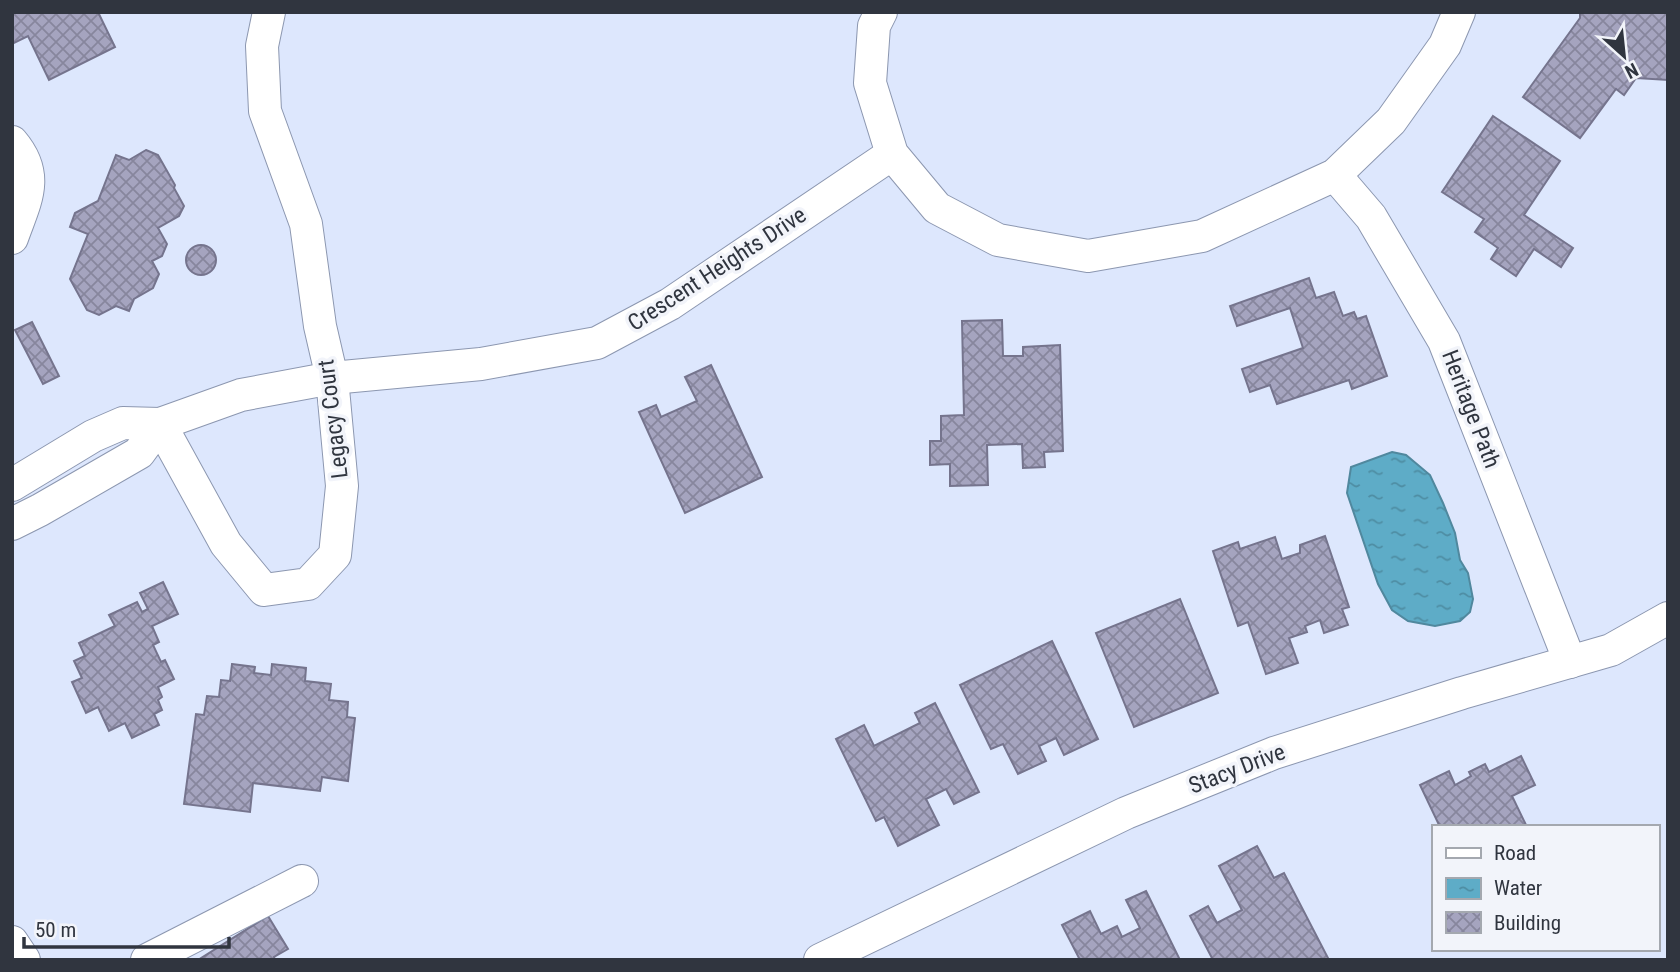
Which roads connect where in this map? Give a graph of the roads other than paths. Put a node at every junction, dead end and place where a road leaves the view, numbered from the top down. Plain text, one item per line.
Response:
1 (269, 12) edge
2 (880, 12) edge
3 (1459, 12) edge
4 (12, 142) edge
5 (892, 154) junction
6 (1335, 175) junction
7 (12, 238) edge
8 (331, 378) junction
9 (160, 424) junction
10 (55, 458) junction
11 (12, 485) edge
12 (75, 490) junction
13 (12, 524) edge
14 (1668, 618) edge
15 (1570, 662) junction
16 (302, 881) dead end
17 (12, 942) edge
18 (24, 960) edge
19 (146, 960) edge
20 (820, 960) edge

1 - 8 street, Legacy Court
2 - 5 street
3 - 6 street
4 - 7 street
5 - 6 street
5 - 8 street, Crescent Heights Drive
6 - 15 street, Heritage Path
8 - 9 street, Crescent Heights Drive
8 - 9 street, Legacy Court
9 - 10 street
9 - 12 street
10 - 11 street
10 - 12 street
12 - 13 street
14 - 15 street, Stacy Drive
15 - 20 street, Stacy Drive
16 - 19 street
17 - 18 street

